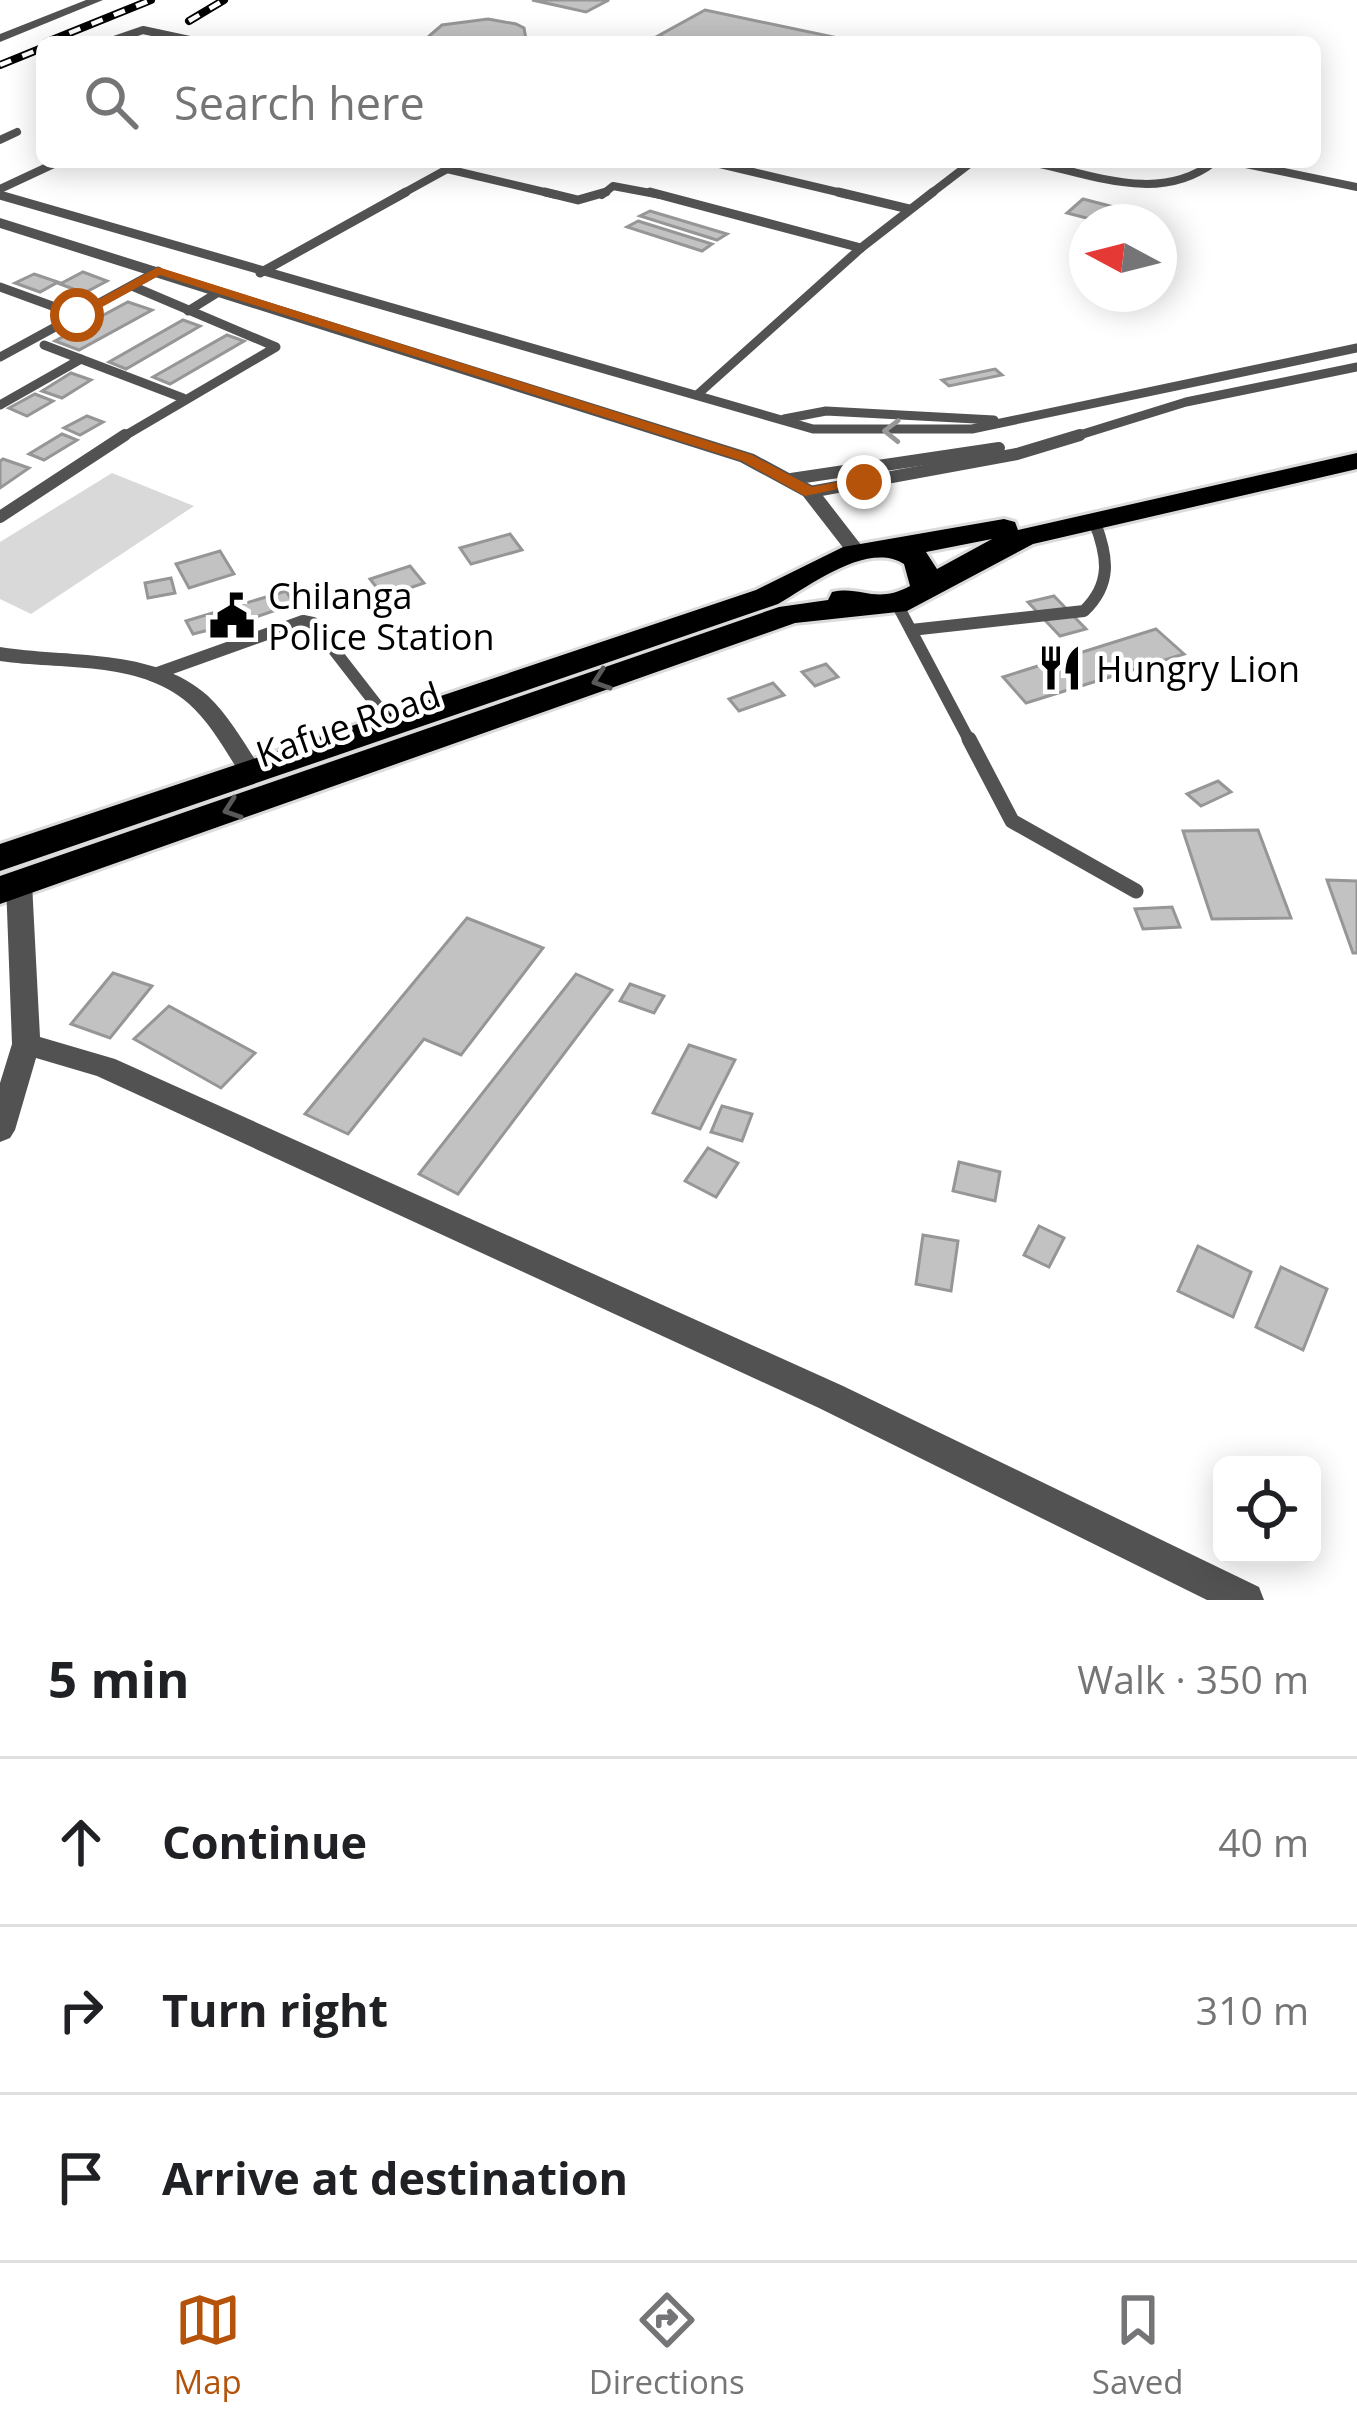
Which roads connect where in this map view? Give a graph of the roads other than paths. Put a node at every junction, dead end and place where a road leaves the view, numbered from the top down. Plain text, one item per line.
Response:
1 (97, 0) edge
2 (126, 36) edge
3 (171, 36) edge
4 (0, 38) edge
5 (17, 132) dead end
6 (0, 140) edge
7 (46, 168) edge
8 (737, 168) edge
9 (964, 168) edge
10 (1061, 168) edge
11 (1206, 168) edge
12 (1265, 168) edge
13 (447, 169) joint
14 (1357, 187) edge
15 (0, 192) edge
16 (908, 208) junction
17 (0, 224) edge
18 (861, 248) junction
19 (158, 271) junction
20 (260, 273) junction
21 (132, 286) junction
22 (0, 287) edge
23 (218, 293) junction
24 (188, 311) junction
25 (77, 315) junction
26 (44, 345) dead end
27 (6, 348) edge
28 (1357, 348) edge
29 (0, 357) edge
30 (81, 359) junction
31 (1357, 367) edge
32 (697, 395) junction
33 (183, 398) junction
34 (0, 405) edge
35 (784, 418) junction
36 (1000, 421) junction
37 (1357, 442) edge
38 (1028, 446) junction
39 (1357, 460) edge
40 (791, 479) junction
41 (810, 492) junction
42 (0, 517) edge
43 (1095, 523) junction
44 (889, 550) junction
45 (843, 556) junction
46 (899, 609) junction
47 (0, 654) edge
48 (152, 675) junction
49 (393, 726) junction
50 (251, 772) junction
51 (6, 877) edge
52 (1136, 891) dead end
53 (26, 1044) junction
54 (0, 1130) edge
55 (1246, 1600) edge

1 - 4 street
2 - 3 lane
5 - 6 lane
7 - 15 lane
8 - 16 lane
9 - 16 lane
10 - 11 lane
12 - 14 lane
13 - 18 lane
13 - 20 lane
15 - 20 lane
16 - 18 lane
17 - 19 street
18 - 32 lane
19 - 21 lane
19 - 23 street
20 - 32 lane
21 - 24 lane
21 - 25 lane
22 - 25 lane
23 - 24 lane
23 - 40 street
24 - 33 lane
25 - 27 lane
26 - 30 lane
27 - 29 lane
28 - 36 lane
30 - 33 lane
30 - 34 lane
31 - 38 lane
32 - 35 lane
33 - 42 lane
35 - 36 lane
36 -> 35 lane
37 - 44 highway
38 - 40 lane
38 - 41 lane
39 - 43 highway, Kafue Road
40 - 41 street
41 - 45 street
43 - 46 highway, Kafue Road
43 - 46 lane
44 - 45 highway
44 - 46 highway
45 - 46 highway
45 - 49 highway, Kafue Road
46 -> 51 highway, Kafue Road
46 - 52 lane
47 - 48 street
48 - 49 lane
48 - 50 street
49 - 50 highway, Kafue Road
50 - 51 highway, Kafue Road
51 - 53 street
53 - 54 street
53 - 55 street

